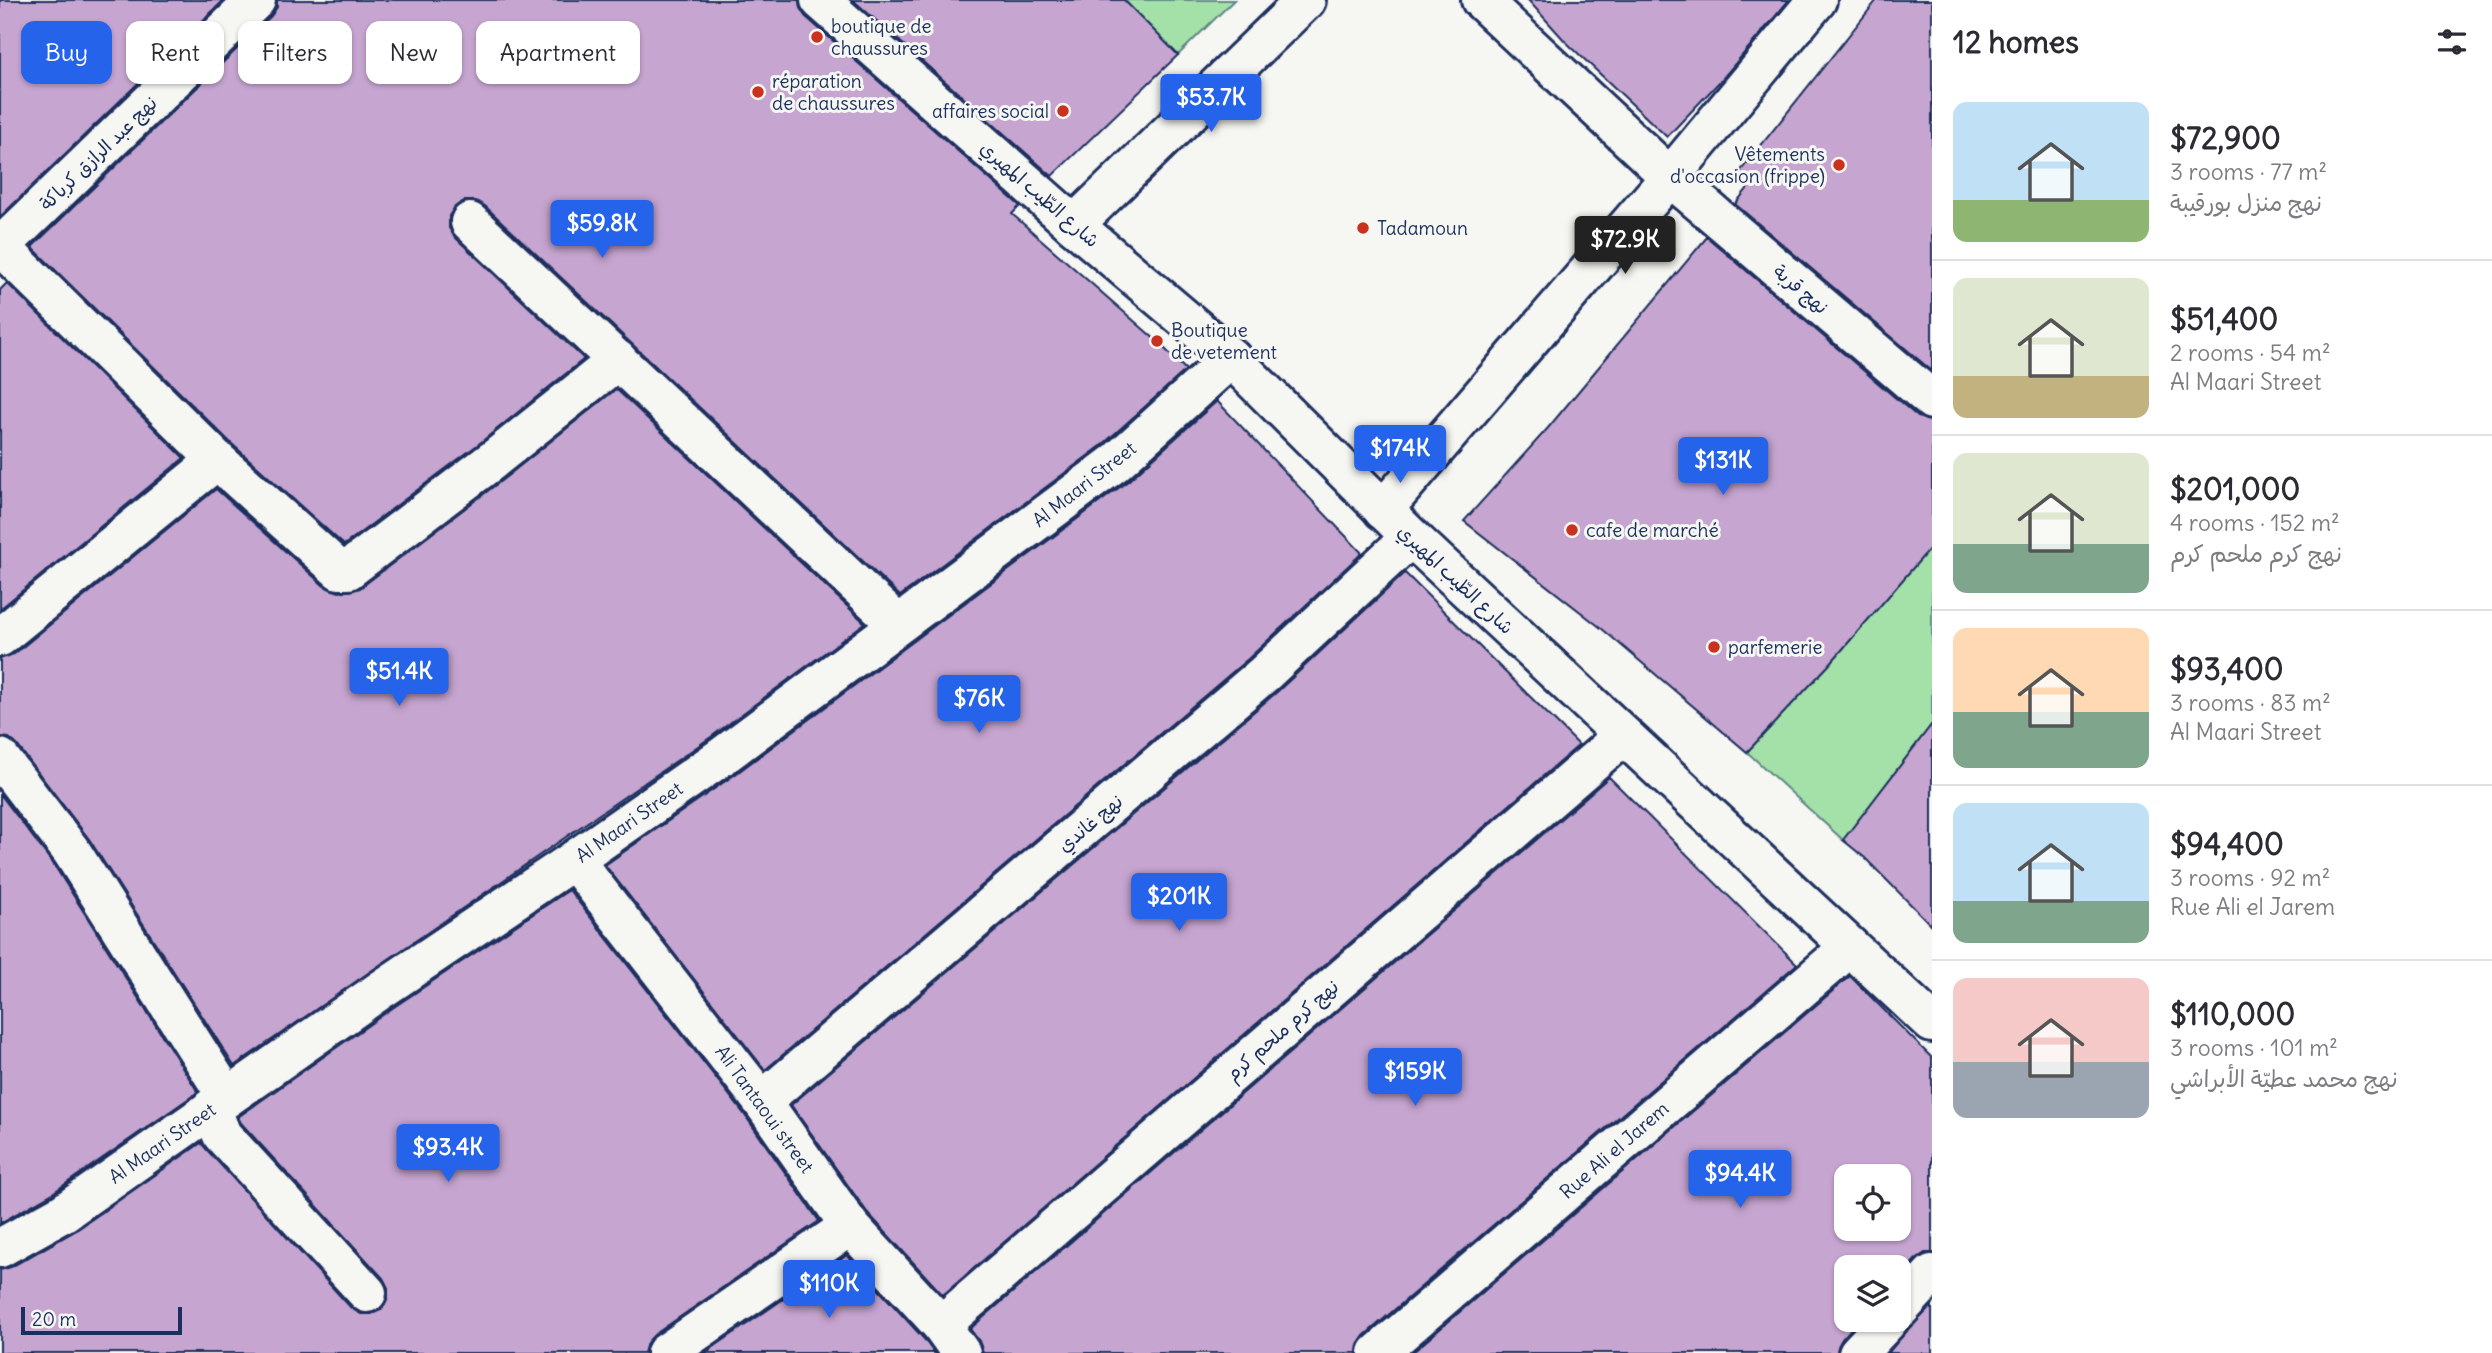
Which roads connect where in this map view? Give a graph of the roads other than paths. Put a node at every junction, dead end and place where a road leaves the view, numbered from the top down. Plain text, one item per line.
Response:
1 (256, 0) edge
2 (820, 0) edge
3 (1306, 0) edge
4 (1481, 0) edge
5 (1817, 0) edge
6 (1670, 177) junction
7 (470, 222) dead end
8 (1074, 225) junction
9 (0, 247) edge
10 (1231, 358) junction
11 (618, 360) junction
12 (1932, 400) edge
13 (217, 460) junction
14 (1383, 510) junction
15 (1411, 537) junction
16 (898, 624) junction
17 (0, 638) edge
18 (1623, 736) junction
19 (0, 758) edge
20 (574, 860) junction
21 (1850, 947) junction
22 (1932, 1023) edge
23 (762, 1101) junction
24 (219, 1103) junction
25 (850, 1226) junction
26 (0, 1248) edge
27 (1932, 1274) edge
28 (366, 1293) dead end
29 (1911, 1297) edge
30 (1878, 1332) edge
31 (951, 1339) edge
32 (666, 1353) edge
33 (1378, 1353) edge
34 (1858, 1353) edge

1 - 9 street, نهج عبد الرازق كرباكة
2 - 8 street, شارع الطّيب المهيري
3 - 8 street
4 - 6 street, نهج قربة
5 - 6 street
6 - 12 street, نهج قربة
6 - 14 street
7 - 11 street
8 - 10 street, شارع الطّيب المهيري
9 - 13 street
10 - 14 street, شارع الطّيب المهيري
10 - 16 street, Al Maari Street
11 - 13 street
11 - 16 street
13 - 17 street
14 - 15 street, شارع الطّيب المهيري
15 - 18 street, شارع الطّيب المهيري
15 - 23 street, نهج غاندي
16 - 20 street, Al Maari Street
18 - 21 street, شارع الطّيب المهيري
18 - 31 street, نهج كرم ملحم كرم
19 - 24 street
20 - 23 street, Ali Tantaoui street
20 - 24 street, Al Maari Street
21 - 22 street, شارع الطّيب المهيري
21 - 33 street, Rue Ali el Jarem
23 - 25 street, Ali Tantaoui street
24 - 26 street, Al Maari Street
24 - 28 street
25 - 31 street, Ali Tantaoui street
25 - 32 street
27 - 29 street
30 - 34 street

